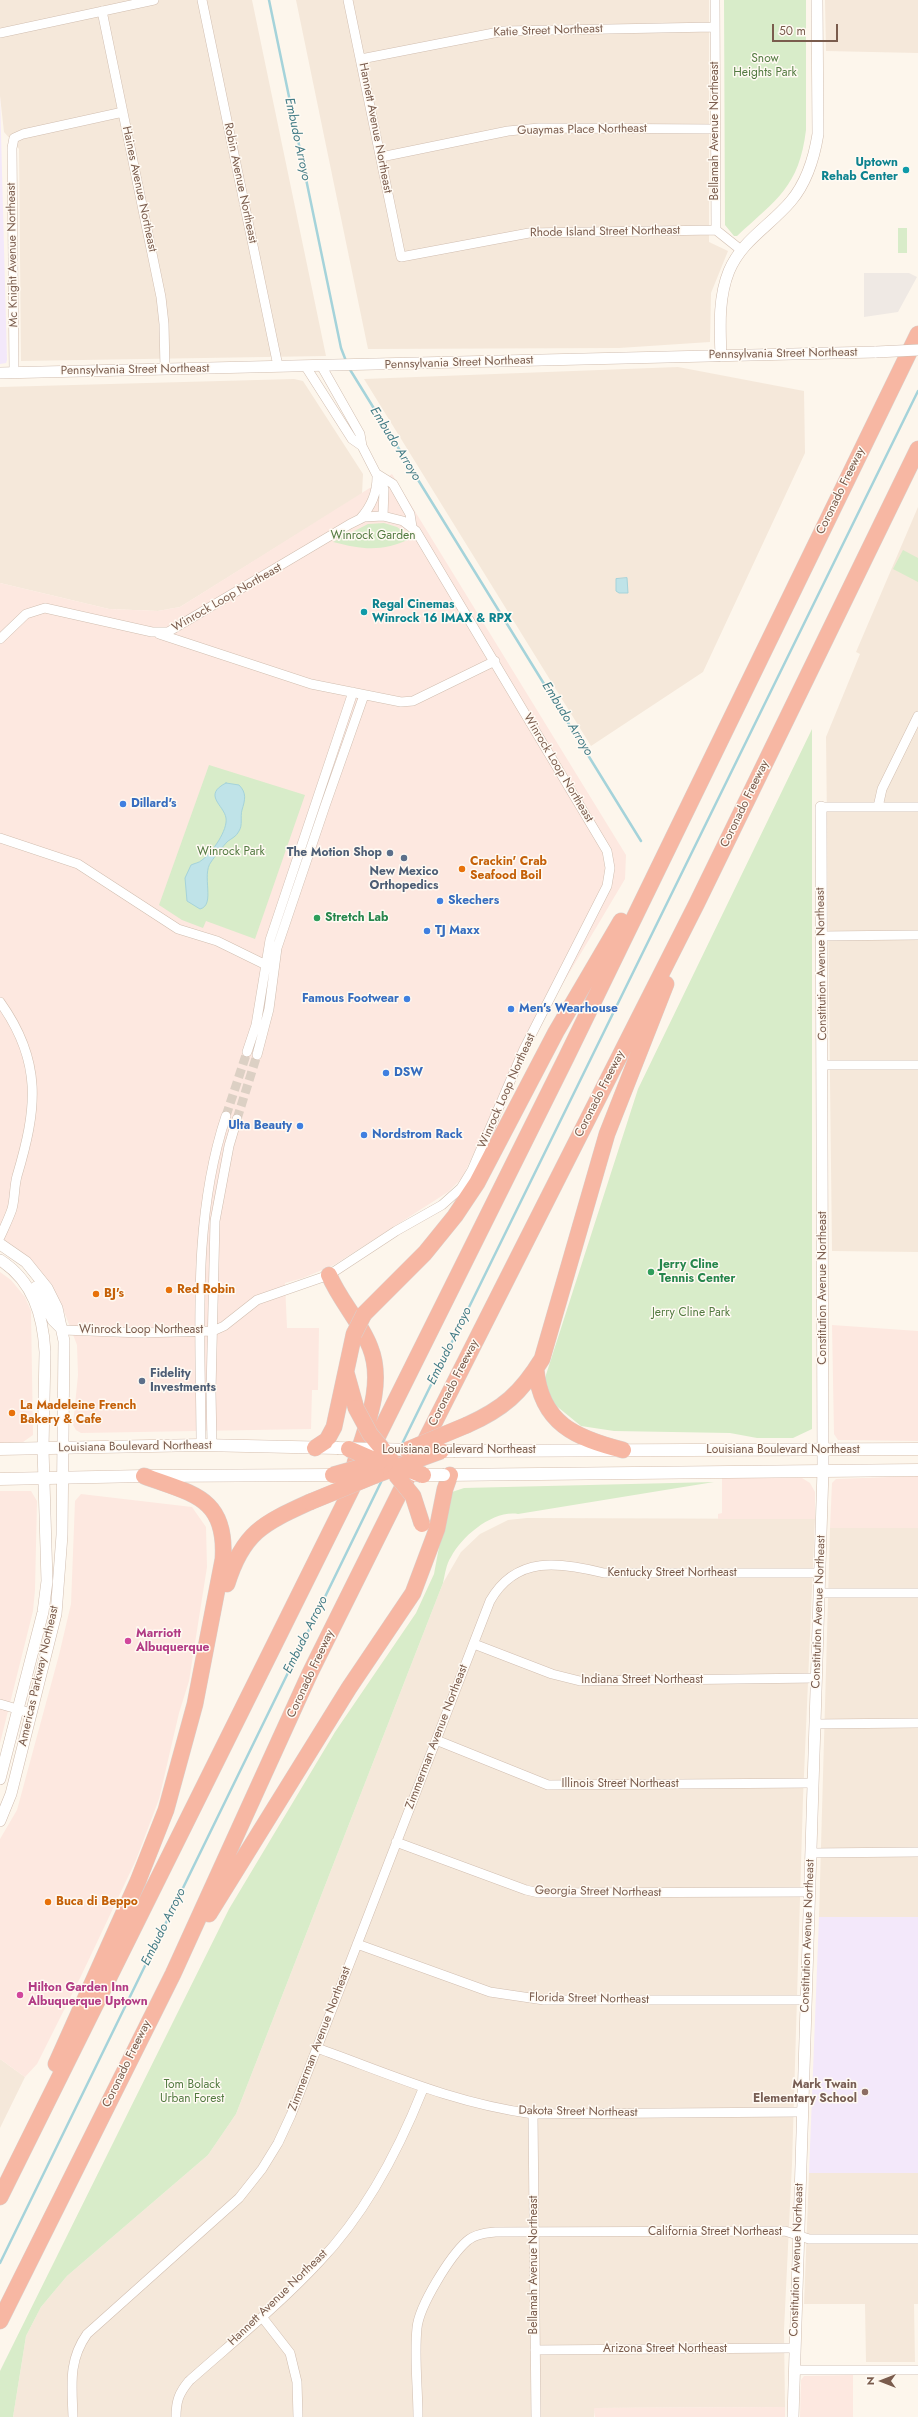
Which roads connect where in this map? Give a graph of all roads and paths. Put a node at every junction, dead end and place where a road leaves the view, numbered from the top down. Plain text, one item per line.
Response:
1 (154, 0) edge
2 (202, 0) edge
3 (348, 0) edge
4 (715, 0) edge
5 (817, 0) edge
6 (102, 11) junction
7 (714, 28) junction
8 (0, 33) edge
9 (361, 60) junction
10 (123, 112) junction
11 (715, 129) junction
12 (380, 157) junction
13 (716, 230) junction
14 (741, 250) junction
15 (401, 257) joint
16 (918, 334) edge
17 (918, 350) edge
18 (721, 356) junction
19 (278, 366) junction
20 (322, 366) junction
21 (306, 367) junction
22 (165, 369) junction
23 (14, 372) junction
24 (0, 373) edge
25 (362, 446) junction
26 (918, 450) edge
27 (377, 473) junction
28 (383, 516) junction
29 (359, 519) junction
30 (412, 527) junction
31 (152, 632) junction
32 (0, 639) edge
33 (495, 661) junction
34 (353, 692) junction
35 (364, 695) junction
36 (918, 716) edge
37 (821, 807) joint
38 (878, 807) junction
39 (918, 807) edge
40 (678, 823) junction
41 (0, 838) edge
42 (697, 903) junction
43 (918, 935) edge
44 (821, 936) junction
45 (266, 965) junction
46 (0, 1002) edge
47 (260, 1004) junction
48 (269, 1009) junction
49 (247, 1052) tunnel mouth
50 (257, 1055) tunnel mouth
51 (823, 1065) junction
52 (918, 1065) edge
53 (226, 1116) tunnel mouth
54 (236, 1119) tunnel mouth
55 (0, 1237) edge
56 (0, 1244) edge
57 (3, 1262) edge
58 (329, 1275) junction
59 (63, 1330) junction
60 (201, 1331) junction
61 (213, 1331) junction
62 (536, 1369) junction
63 (345, 1371) junction
64 (207, 1445) junction
65 (63, 1448) junction
66 (314, 1448) junction
67 (343, 1448) joint
68 (0, 1449) edge
69 (43, 1449) junction
70 (918, 1449) edge
71 (407, 1450) junction
72 (623, 1450) junction
73 (823, 1450) junction
74 (448, 1451) junction
75 (388, 1465) junction
76 (823, 1470) junction
77 (918, 1470) edge
78 (329, 1475) joint
79 (447, 1475) junction
80 (144, 1476) junction
81 (423, 1476) joint
82 (0, 1479) edge
83 (45, 1479) junction
84 (62, 1479) junction
85 (340, 1510) junction
86 (424, 1564) junction
87 (820, 1573) junction
88 (820, 1593) junction
89 (918, 1593) edge
90 (490, 1601) joint
91 (213, 1617) junction
92 (474, 1644) junction
93 (817, 1678) junction
94 (0, 1704) edge
95 (18, 1710) junction
96 (31, 1713) junction
97 (918, 1723) edge
98 (815, 1724) junction
99 (436, 1740) junction
100 (0, 1779) edge
101 (813, 1783) junction
102 (0, 1821) edge
103 (396, 1842) junction
104 (918, 1852) edge
105 (811, 1853) junction
106 (809, 1892) junction
107 (357, 1944) junction
108 (173, 1974) junction
109 (806, 2000) junction
110 (317, 2048) junction
111 (422, 2089) junction
112 (802, 2112) junction
113 (533, 2114) junction
114 (32, 2132) junction
115 (0, 2197) edge
116 (534, 2232) junction
117 (798, 2236) junction
118 (918, 2239) edge
119 (262, 2317) junction
120 (0, 2321) edge
121 (794, 2348) junction
122 (535, 2350) junction
123 (794, 2370) junction
124 (918, 2370) edge
125 (73, 2417) edge
126 (176, 2417) edge
127 (298, 2417) edge
128 (418, 2417) edge
129 (536, 2417) edge
130 (793, 2417) edge

1 - 6 street
2 - 19 street, Robin Avenue Northeast
3 - 9 street, Hannett Avenue Northeast
4 - 7 street, Bellamah Avenue Northeast
5 - 14 street
6 - 8 street
6 - 10 street, Haines Avenue Northeast
7 - 9 street, Katie Street Northeast
7 - 11 street, Bellamah Avenue Northeast
9 - 12 street, Hannett Avenue Northeast
10 - 22 street, Haines Avenue Northeast
10 - 23 street, Mc Knight Avenue Northeast
11 - 12 street, Guaymas Place Northeast
11 - 13 street, Bellamah Avenue Northeast
12 - 15 street, Hannett Avenue Northeast
13 - 14 street
13 - 15 street, Rhode Island Street Northeast
14 - 18 street
16 - 40 highway, Coronado Freeway
17 - 18 street, Pennsylvania Street Northeast, bridge
18 - 20 street, Pennsylvania Street Northeast
19 - 21 street, Pennsylvania Street Northeast
19 - 22 street, Pennsylvania Street Northeast
20 - 21 street, Pennsylvania Street Northeast
20 - 25 street, Winrock Loop Northeast
21 - 25 street, Winrock Loop Northeast
22 - 23 street, Pennsylvania Street Northeast
23 - 24 street, Pennsylvania Street Northeast
25 - 27 street, Winrock Loop Northeast
26 - 42 highway, Coronado Freeway
27 - 28 street, Winrock Loop Northeast
27 - 29 street, Winrock Loop Northeast
27 - 30 street, Winrock Loop Northeast
28 - 29 street, Winrock Loop Northeast
28 - 30 street, Winrock Loop Northeast
29 - 31 street, Winrock Loop Northeast
30 - 33 street, Winrock Loop Northeast
31 - 32 street, Winrock Loop Northeast
31 - 34 street
33 - 35 street
33 - 58 street, Winrock Loop Northeast
34 - 35 street
34 - 45 street
35 - 48 street
36 - 38 street
37 - 38 street
37 - 44 street, Constitution Avenue Northeast
38 - 39 street
40 - 63 highway, bridge
40 - 85 highway, Coronado Freeway
41 - 45 street
42 - 62 highway
42 - 108 highway, Coronado Freeway
43 - 44 street
44 - 51 street, Constitution Avenue Northeast
45 - 47 street
46 - 55 street
47 - 48 street
47 - 49 street
48 - 50 street
51 - 52 street
51 - 73 street, Constitution Avenue Northeast
53 - 60 street
54 - 61 street
56 - 59 street, Americas Parkway Northeast
57 - 59 street
57 - 69 street, Americas Parkway Northeast
58 - 61 street, Winrock Loop Northeast
58 - 85 highway
59 - 60 street, Winrock Loop Northeast
59 - 65 street, Americas Parkway Northeast
60 - 61 street, Winrock Loop Northeast
60 - 64 street
61 - 64 street
62 - 71 highway, bridge
62 - 72 highway
63 - 66 highway
63 - 75 highway, bridge
64 - 65 main road, Louisiana Boulevard Northeast
64 - 66 main road, Louisiana Boulevard Northeast
65 - 69 main road, Louisiana Boulevard Northeast
65 - 84 street, Americas Parkway Northeast
66 - 67 main road, Louisiana Boulevard Northeast
67 - 75 highway, bridge
68 - 69 main road, Louisiana Boulevard Northeast
69 - 83 street, Americas Parkway Northeast
70 - 73 main road, Louisiana Boulevard Northeast
71 - 74 main road, Louisiana Boulevard Northeast, bridge
71 - 75 highway
72 - 73 main road, Louisiana Boulevard Northeast
72 - 74 main road, Louisiana Boulevard Northeast
73 - 76 street, Constitution Avenue Northeast
74 - 75 highway, bridge
75 - 78 highway, bridge
75 - 81 highway, bridge
75 - 86 highway, bridge
75 - 91 highway, bridge
76 - 77 main road, Louisiana Boulevard Northeast
76 - 79 main road, Louisiana Boulevard Northeast
76 - 87 street, Constitution Avenue Northeast
78 - 80 main road
79 - 81 main road, Louisiana Boulevard Northeast, bridge
79 - 86 highway
80 - 84 main road
80 - 91 highway
82 - 83 main road
83 - 84 main road
83 - 95 street, Americas Parkway Northeast
84 - 96 street, Americas Parkway Northeast
85 - 114 highway, Coronado Freeway
86 - 108 highway
87 - 88 street, Constitution Avenue Northeast
87 - 90 street, Kentucky Street Northeast
88 - 89 street
88 - 93 street, Constitution Avenue Northeast
90 - 92 street, Zimmerman Avenue Northeast
91 - 114 highway
92 - 93 street, Indiana Street Northeast
92 - 99 street, Zimmerman Avenue Northeast
93 - 98 street, Constitution Avenue Northeast
94 - 95 street
95 - 96 street
95 - 100 street, Americas Parkway Northeast
96 - 102 street, Americas Parkway Northeast
97 - 98 street
98 - 101 street, Constitution Avenue Northeast
99 - 101 street, Illinois Street Northeast
99 - 103 street, Zimmerman Avenue Northeast
101 - 105 street, Constitution Avenue Northeast
103 - 106 street, Georgia Street Northeast
103 - 107 street, Zimmerman Avenue Northeast
104 - 105 street
105 - 106 street, Constitution Avenue Northeast
106 - 109 street, Constitution Avenue Northeast
107 - 109 street, Florida Street Northeast
107 - 110 street, Zimmerman Avenue Northeast
108 - 120 highway, Coronado Freeway
109 - 112 street, Constitution Avenue Northeast
110 - 111 street, Dakota Street Northeast
110 - 125 street, Zimmerman Avenue Northeast
111 - 113 street, Dakota Street Northeast
111 - 119 street, Hannett Avenue Northeast
112 - 113 street, Dakota Street Northeast
112 - 117 street, Constitution Avenue Northeast
113 - 116 street, Bellamah Avenue Northeast
114 - 115 highway, Coronado Freeway
116 - 117 street, California Street Northeast
116 - 122 street, Bellamah Avenue Northeast
116 - 128 street, California Street Northeast
117 - 118 street, California Street Northeast
117 - 121 street, Constitution Avenue Northeast
119 - 126 street, Hannett Avenue Northeast
119 - 127 street
121 - 122 street, Arizona Street Northeast
121 - 123 street, Constitution Avenue Northeast
122 - 129 street, Bellamah Avenue Northeast
123 - 124 street
123 - 130 street, Constitution Avenue Northeast

